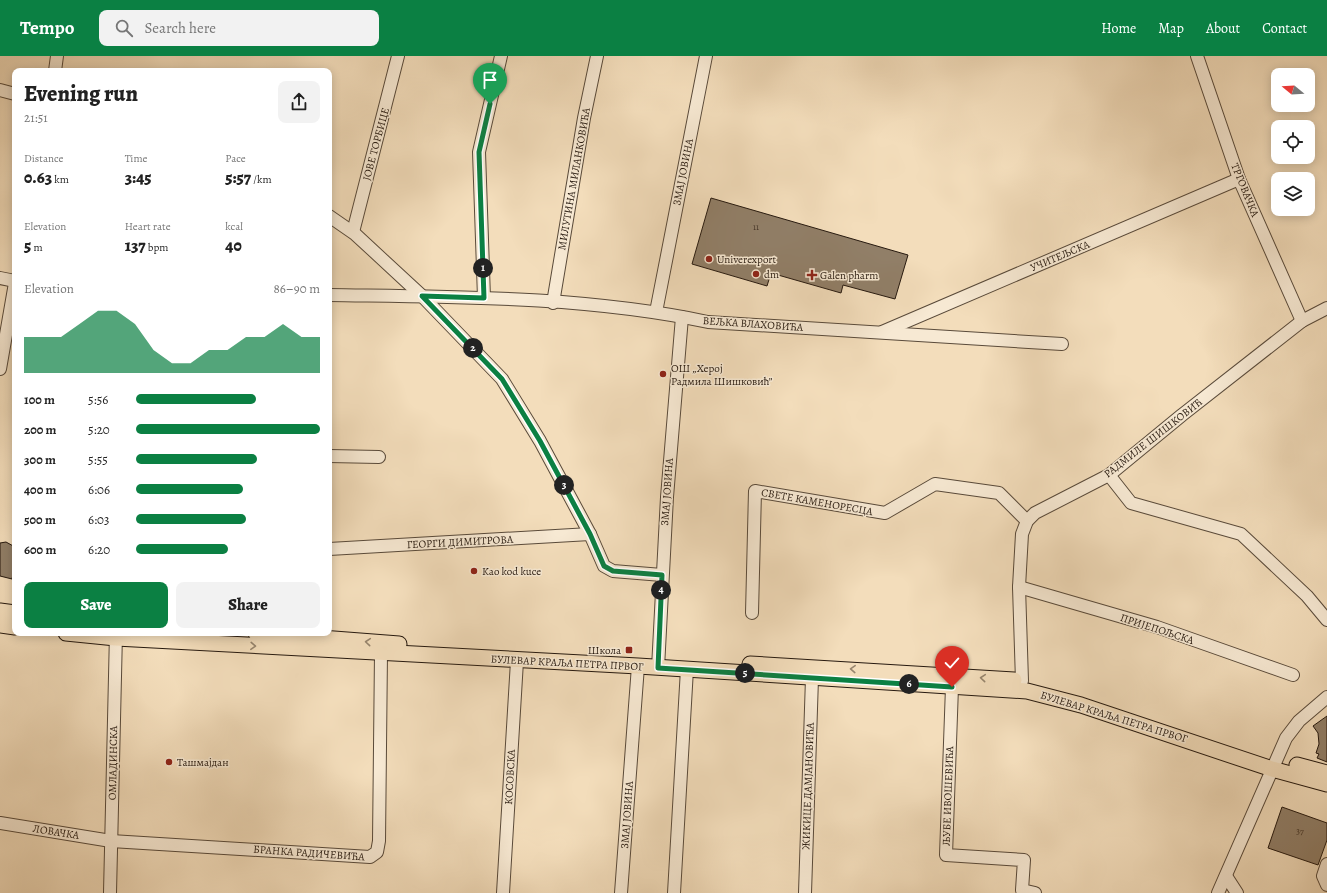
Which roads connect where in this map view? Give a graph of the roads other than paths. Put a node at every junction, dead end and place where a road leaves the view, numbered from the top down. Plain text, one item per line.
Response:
1 (57, 56) edge
2 (398, 56) edge
3 (501, 56) edge
4 (597, 56) edge
5 (706, 56) edge
6 (1197, 56) edge
7 (55, 68) edge
8 (0, 90) edge
9 (12, 93) edge
10 (1239, 179) junction
11 (332, 218) edge
12 (353, 232) junction
13 (0, 278) edge
14 (12, 281) edge
15 (332, 295) edge
16 (422, 296) junction
17 (484, 298) junction
18 (12, 299) edge
19 (553, 303) junction
20 (1327, 308) edge
21 (656, 312) junction
22 (682, 317) junction
23 (1302, 321) junction
24 (880, 333) junction
25 (1062, 344) dead end
26 (0, 369) edge
27 (332, 456) edge
28 (379, 457) dead end
29 (1109, 475) junction
30 (1026, 521) junction
31 (590, 534) junction
32 (332, 549) edge
33 (662, 575) junction
34 (1019, 587) junction
35 (0, 611) edge
36 (12, 613) edge
37 (752, 613) dead end
38 (1327, 620) edge
39 (0, 625) edge
40 (12, 627) edge
41 (116, 636) edge
42 (131, 636) edge
43 (294, 636) edge
44 (381, 653) junction
45 (516, 661) junction
46 (658, 662) junction
47 (638, 666) junction
48 (687, 669) junction
49 (1293, 676) dead end
50 (812, 678) junction
51 (1022, 681) junction
52 (952, 687) junction
53 (1327, 697) edge
54 (1274, 764) junction
55 (1327, 773) edge
56 (1327, 784) edge
57 (0, 823) edge
58 (112, 841) junction
59 (1327, 864) edge
60 (1226, 876) junction
61 (1327, 885) edge
62 (110, 893) edge
63 (503, 893) edge
64 (621, 893) edge
65 (674, 893) edge
66 (805, 893) edge
67 (1035, 893) edge
68 (1218, 893) edge
69 (1237, 893) edge

1 - 7 street
2 - 12 street, ЈОВЕ ТОРБИЦЕ
3 - 17 street
4 - 19 street, МИЛУТИНА МИЛАНКОВИЋА
5 - 21 street, ЗМАЈ ЈОВИНА
6 - 10 street, ТРГОВАЧКА
8 - 9 street
10 - 23 street, ТРГОВАЧКА
10 - 24 street, УЧИТЕЉСКА
11 - 12 street
12 - 16 street
13 - 14 street
15 - 16 street, ВЕЉКА ВЛАХОВИЋА
16 - 17 street, ВЕЉКА ВЛАХОВИЋА
16 - 31 street
17 - 19 street, ВЕЉКА ВЛАХОВИЋА
18 - 26 street
19 - 21 street, ВЕЉКА ВЛАХОВИЋА
20 - 23 street, РАДМИЛЕ ШИШКОВИЋ
21 - 22 street, ВЕЉКА ВЛАХОВИЋА
22 - 24 street, ВЕЉКА ВЛАХОВИЋА
22 - 33 street, ЗМАЈ ЈОВИНА
23 - 29 street, РАДМИЛЕ ШИШКОВИЋ
24 - 25 street, ВЕЉКА ВЛАХОВИЋА
27 - 28 street
29 - 30 street, РАДМИЛЕ ШИШКОВИЋ
29 - 38 street
30 - 34 street
30 - 37 street, СВЕТЕ КАМЕНОРЕСЦА
31 - 32 street, ГЕОРГИ ДИМИТРОВА
31 - 33 street
33 - 46 street, ЗМАЈ ЈОВИНА
34 - 49 street, ПРИЈЕПОЉСКА
34 - 51 street
35 - 36 main road
39 - 40 main road
41 - 58 street, ОМЛАДИНСКА
42 -> 44 main road, БУЛЕВАР КРАЉА ПЕТРА ПРВОГ
46 -> 43 main road, БУЛЕВАР КРАЉА ПЕТРА ПРВОГ
44 - 45 main road, БУЛЕВАР КРАЉА ПЕТРА ПРВОГ
44 - 58 street, БРАНКА РАДИЧЕВИЋА
45 - 47 main road, БУЛЕВАР КРАЉА ПЕТРА ПРВОГ
45 - 63 street, КОСОВСКА
46 - 47 main road, БУЛЕВАР КРАЉА ПЕТРА ПРВОГ
46 - 48 main road, БУЛЕВАР КРАЉА ПЕТРА ПРВОГ
51 -> 46 main road, БУЛЕВАР КРАЉА ПЕТРА ПРВОГ
47 - 64 street, ЗМАЈ ЈОВИНА
48 - 50 main road, БУЛЕВАР КРАЉА ПЕТРА ПРВОГ
48 - 65 street
50 - 52 main road, БУЛЕВАР КРАЉА ПЕТРА ПРВОГ
50 - 66 street, ЖИКИЦЕ ДАМЈАНОВИЋА
51 - 54 main road, БУЛЕВАР КРАЉА ПЕТРА ПРВОГ
52 - 54 main road, БУЛЕВАР КРАЉА ПЕТРА ПРВОГ
52 - 67 street, ЉУБЕ ИВОШЕВИЋА
53 - 54 street
54 - 55 main road
54 - 56 main road
54 - 60 street
57 - 58 street, ЛОВАЧКА
58 - 62 street, ОМЛАДИНСКА
59 - 61 street
60 - 68 street
60 - 69 street

